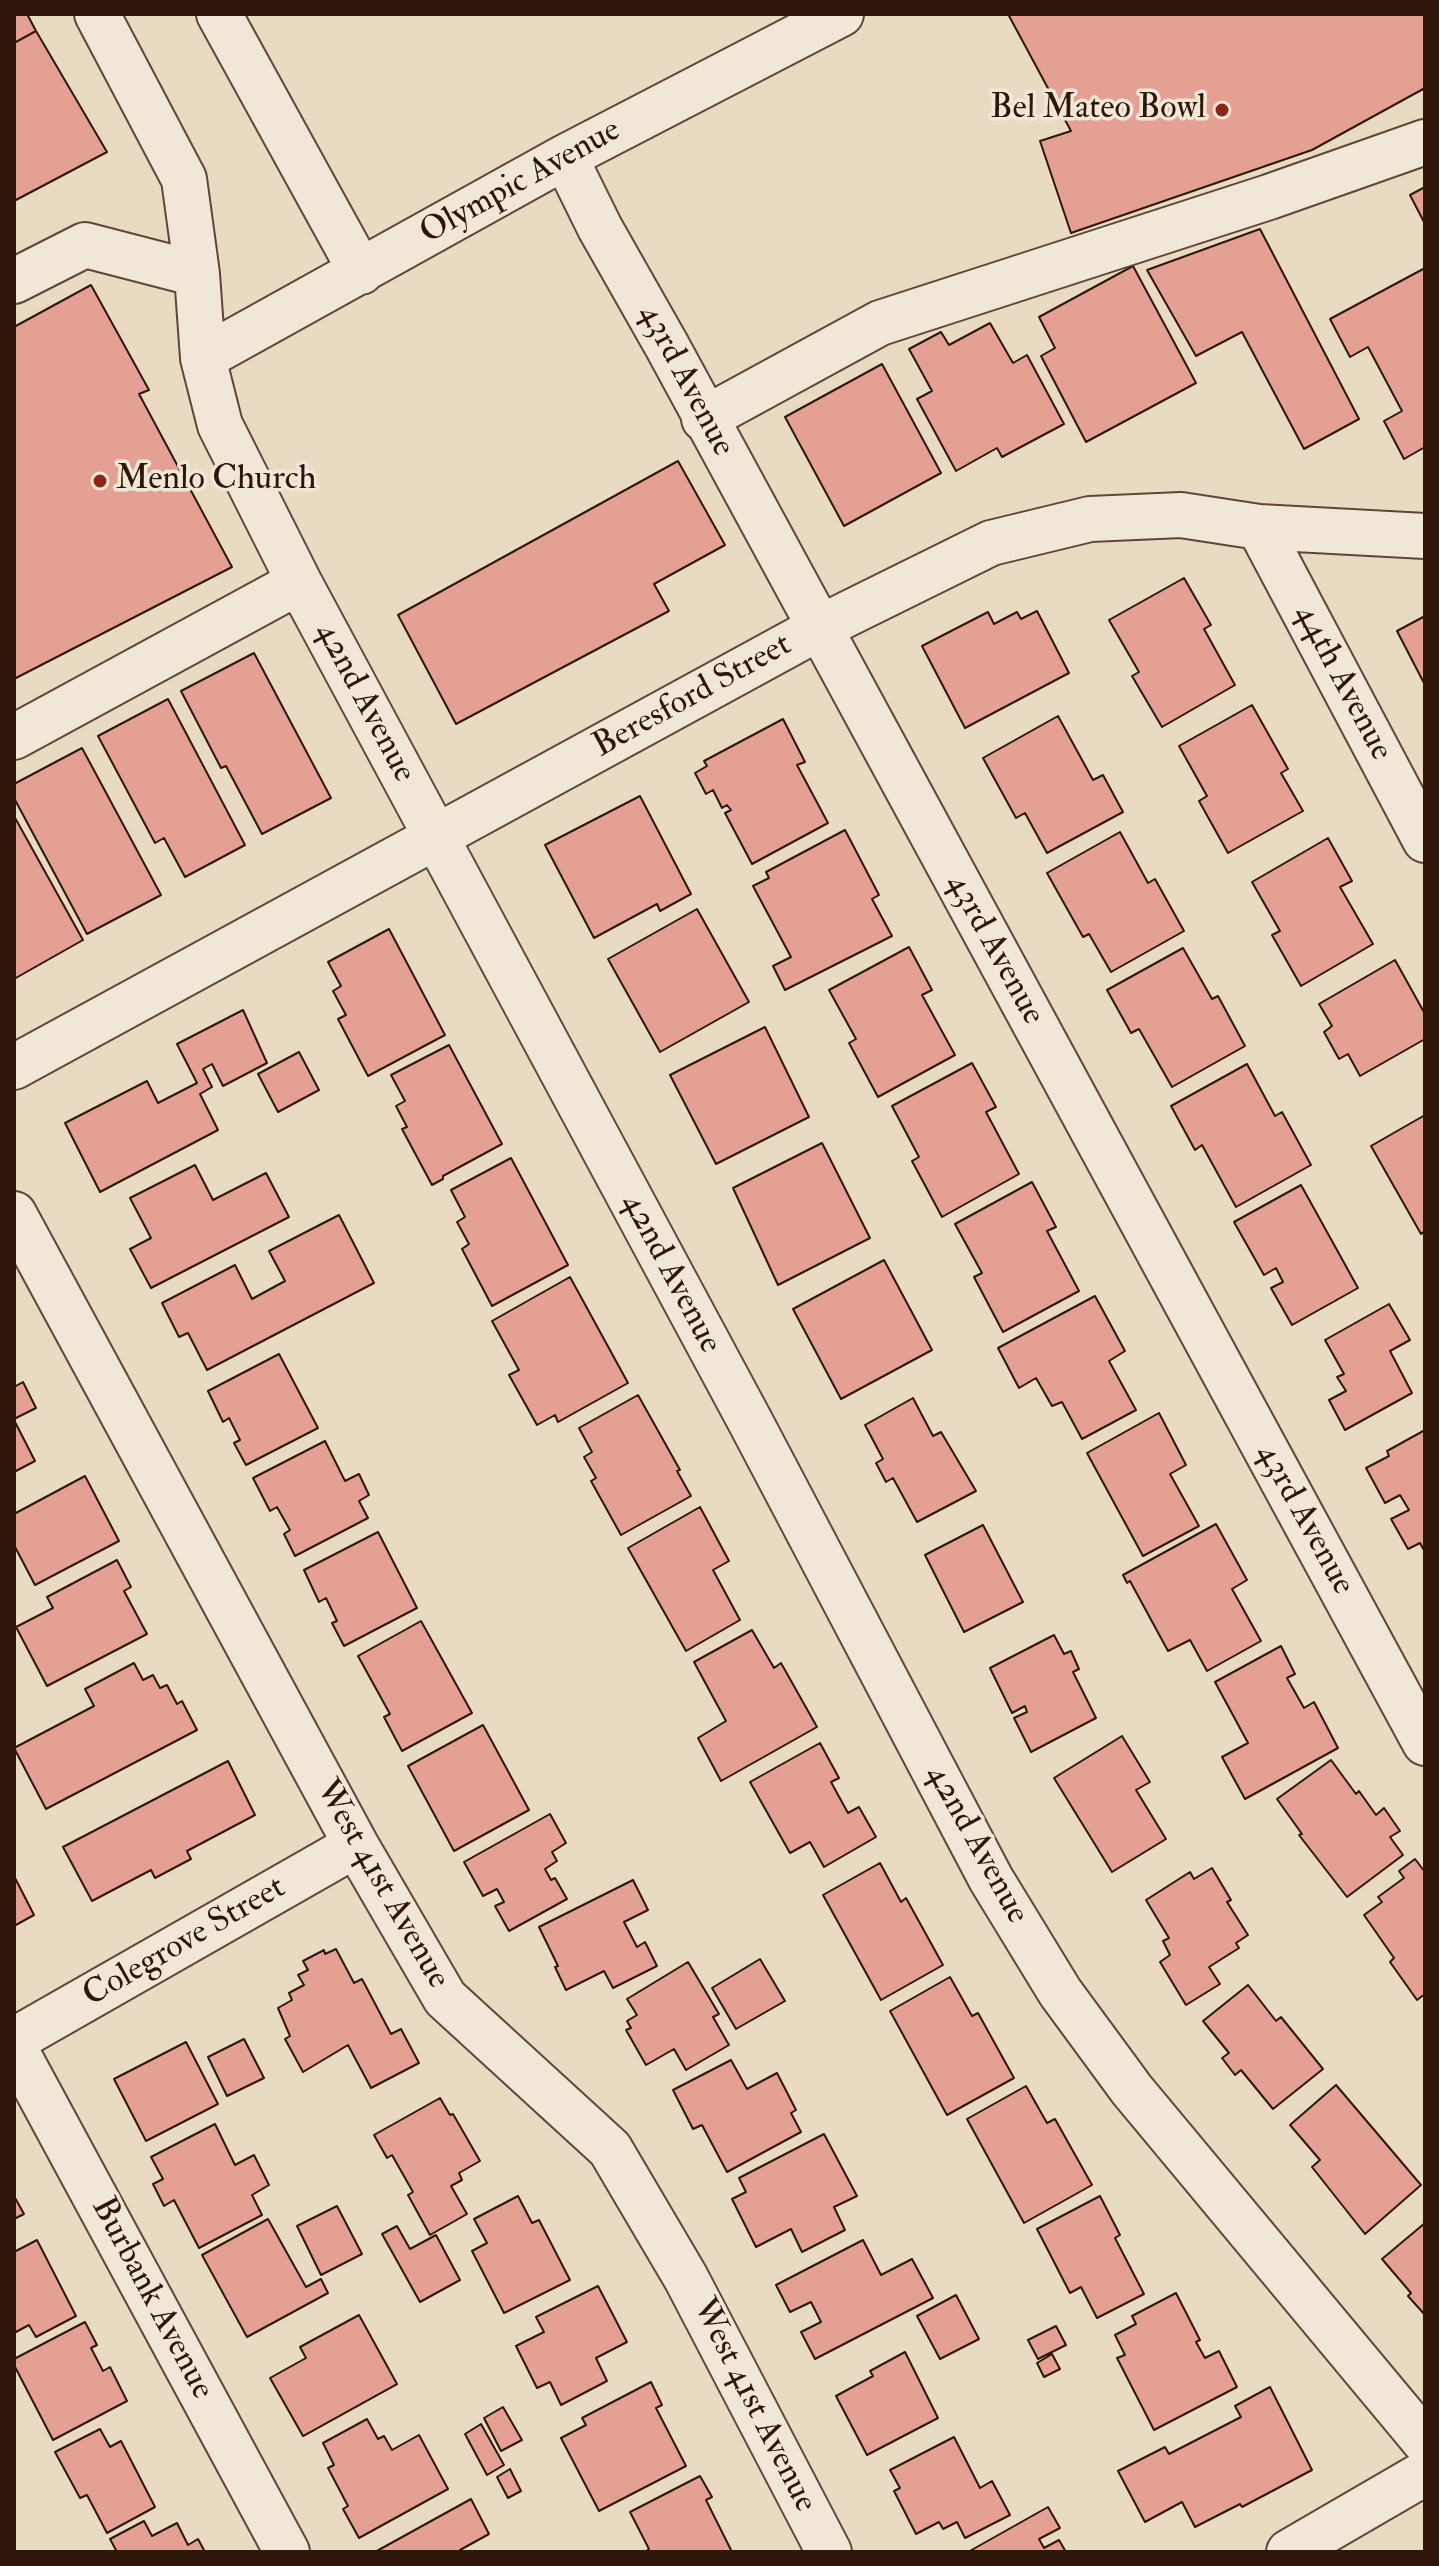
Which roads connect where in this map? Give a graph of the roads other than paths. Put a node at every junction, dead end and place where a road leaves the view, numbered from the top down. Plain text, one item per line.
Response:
1 (97, 14) edge
2 (219, 14) edge
3 (841, 14) edge
4 (1425, 142) edge
5 (565, 157) junction
6 (361, 272) junction
7 (197, 274) junction
8 (14, 281) edge
9 (203, 358) junction
10 (704, 419) junction
11 (1259, 527) junction
12 (1425, 536) edge
13 (299, 582) junction
14 (819, 628) junction
15 (14, 737) edge
16 (436, 838) junction
17 (1425, 840) edge
18 (14, 1067) edge
19 (14, 1214) edge
20 (1425, 1743) edge
21 (356, 1845) junction
22 (14, 2040) edge
23 (14, 2047) edge
24 (1425, 2442) edge
25 (1425, 2473) edge
26 (287, 2552) edge
27 (829, 2552) edge
28 (1289, 2552) edge

1 - 7 street, 42nd Avenue
2 - 6 street
3 - 5 street, Olympic Avenue
4 - 10 street
5 - 6 street, Olympic Avenue
5 - 10 street, 43rd Avenue
6 - 9 street, Olympic Avenue
7 - 8 street
7 - 9 street, 42nd Avenue
9 - 13 street, 42nd Avenue
10 - 14 street, 43rd Avenue
11 - 12 street, Beresford Street
11 - 14 street, Beresford Street
11 - 17 street, 44th Avenue
13 - 15 street
13 - 16 street, 42nd Avenue
14 - 16 street, Beresford Street
14 - 20 street, 43rd Avenue
16 - 18 street, Beresford Street
16 - 24 street, 42nd Avenue
19 - 21 street, West 41st Avenue
21 - 22 street, Colegrove Street
21 - 27 street, West 41st Avenue
23 - 26 street, Burbank Avenue
25 - 28 street

